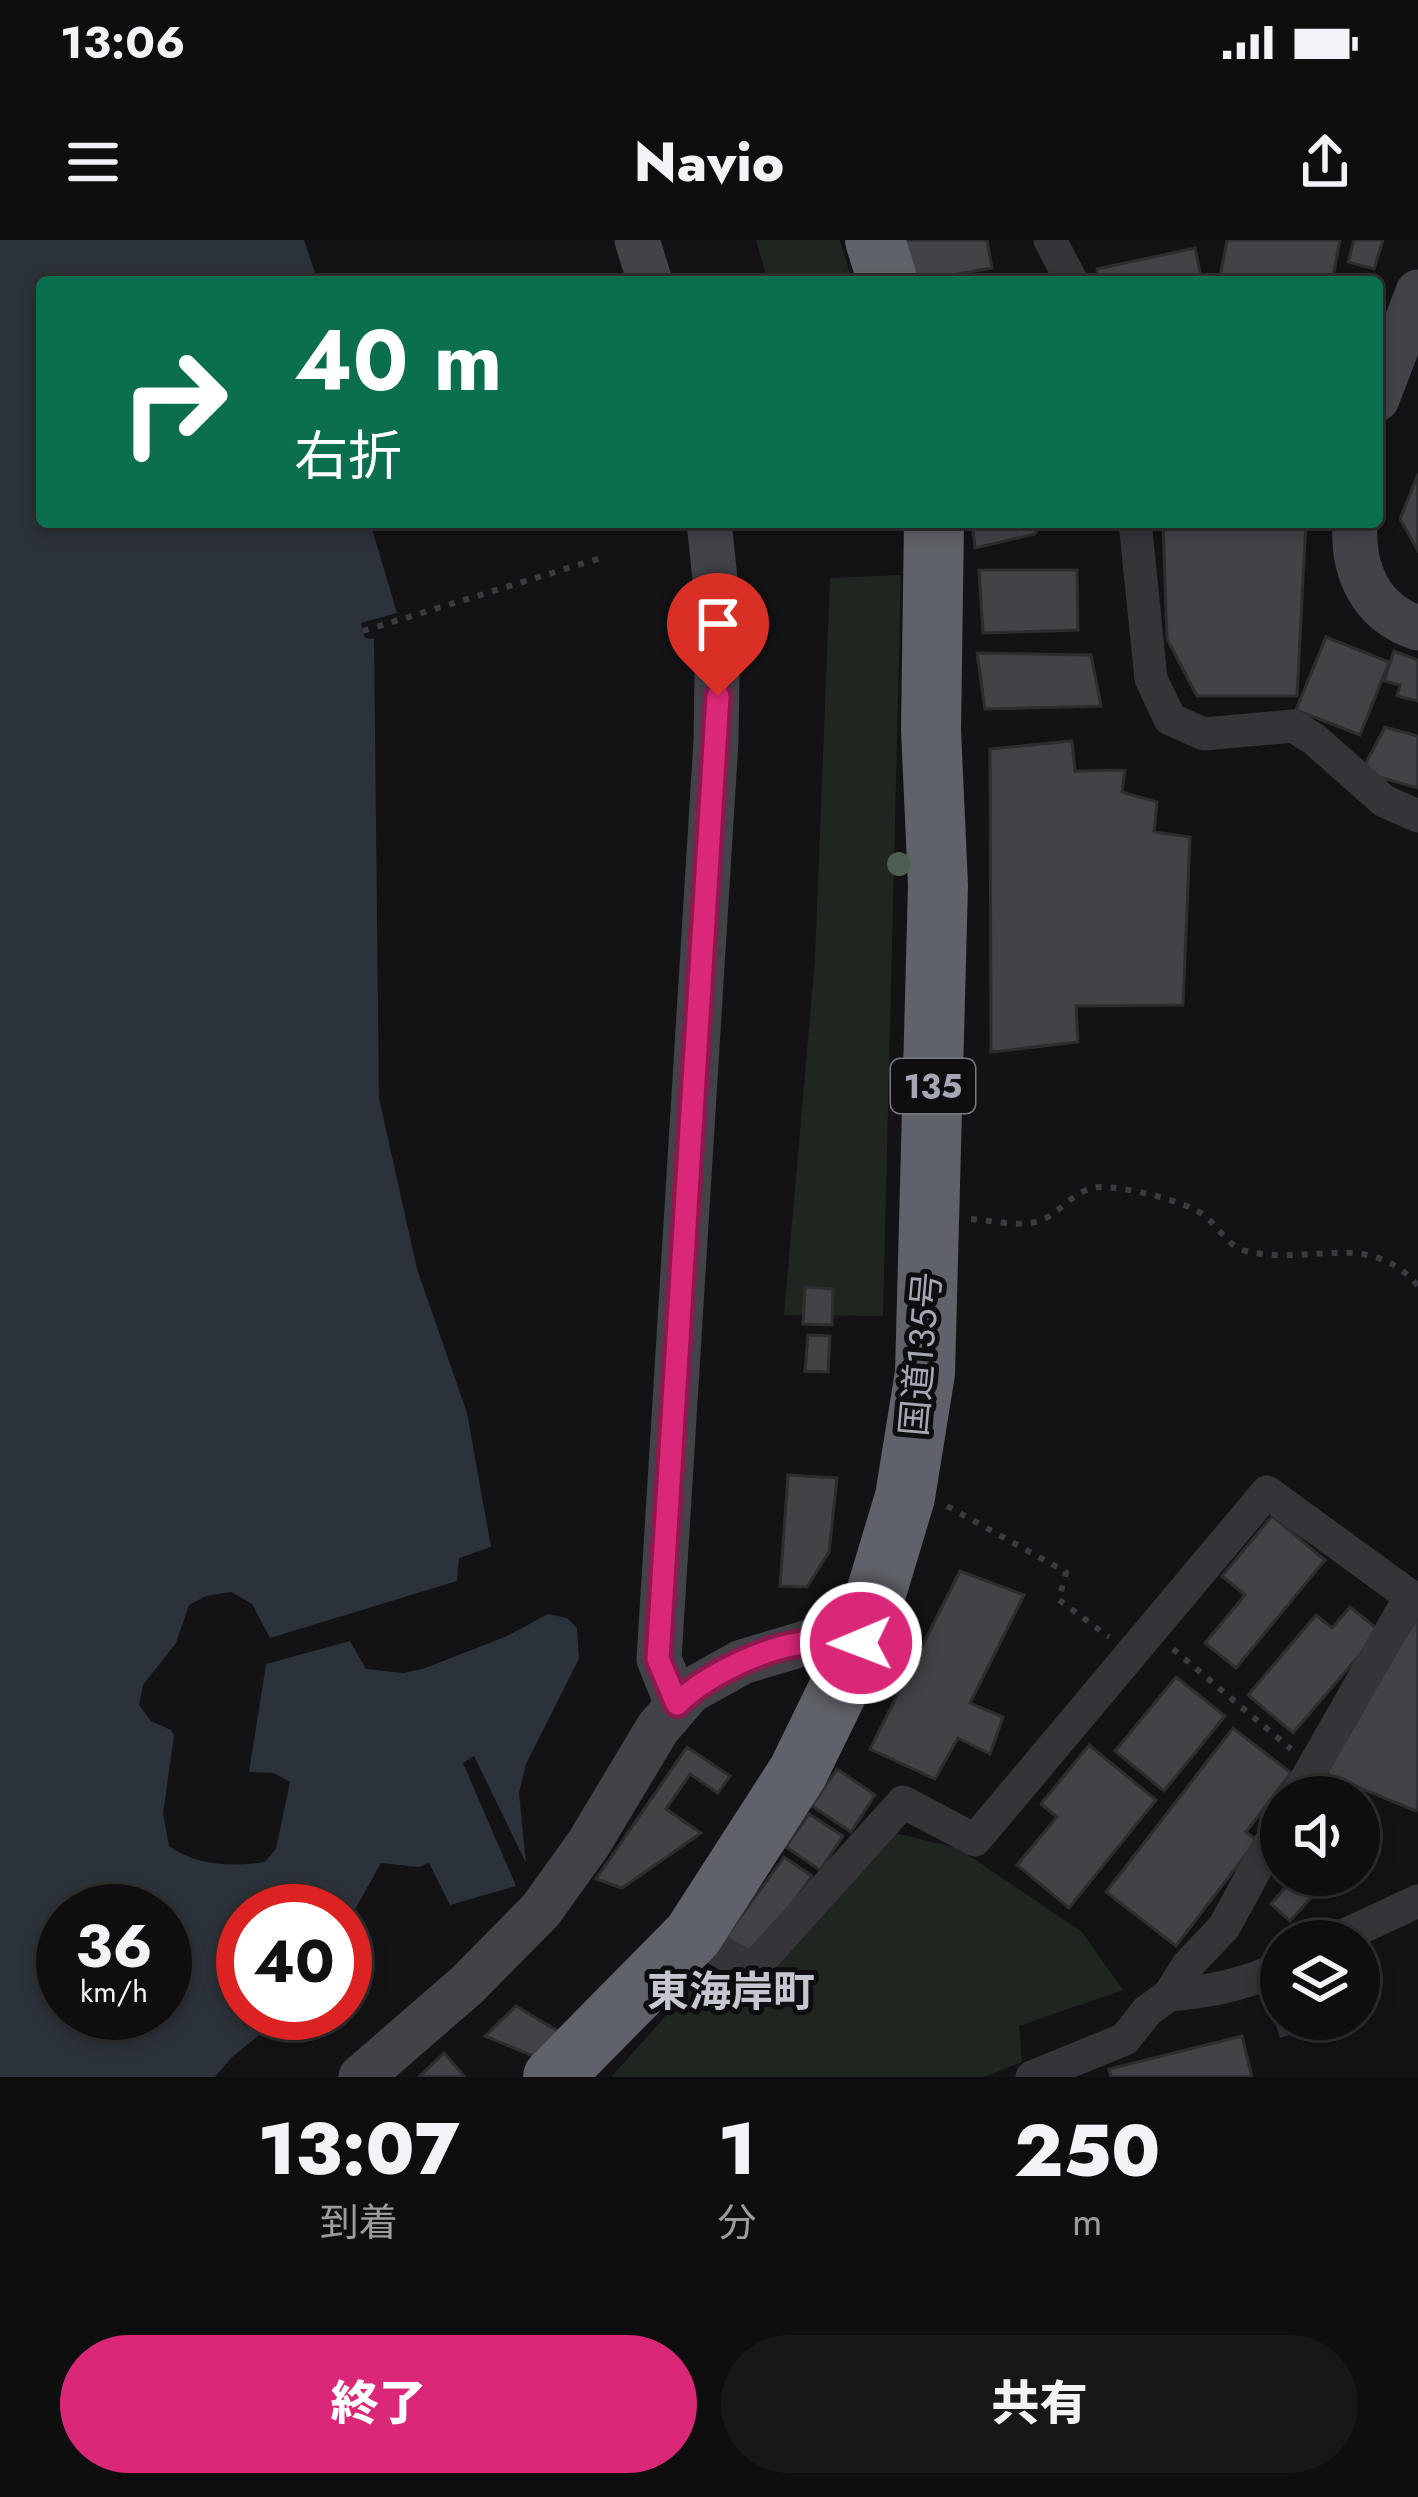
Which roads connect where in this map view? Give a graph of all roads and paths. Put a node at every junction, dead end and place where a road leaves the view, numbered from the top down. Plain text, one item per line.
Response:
1 (638, 240) edge
2 (875, 240) edge
3 (1049, 240) edge
4 (648, 276) edge
5 (886, 276) edge
6 (1069, 276) edge
7 (1418, 292) edge
8 (1383, 383) edge
9 (710, 528) edge
10 (934, 528) edge
11 (1137, 528) edge
12 (1355, 528) edge
13 (604, 557) dead end
14 (1418, 628) edge
15 (363, 631) dead end
16 (1418, 816) edge
17 (961, 1219) dead end
18 (1418, 1286) edge
19 (905, 1497) junction
20 (1415, 1599) edge
21 (861, 1643) junction
22 (1140, 1643) junction
23 (677, 1704) junction
24 (1312, 1766) junction
25 (1307, 1776) edge
26 (1260, 1861) edge
27 (1418, 1900) edge
28 (1376, 1920) edge
29 (693, 1935) junction
30 (1260, 1977) edge
31 (1169, 1995) junction
32 (361, 2077) edge
33 (553, 2077) edge
34 (1032, 2077) edge

1 - 4 street
2 - 5 highway
3 - 6 street
7 - 8 street
9 - 23 street
10 - 19 highway, 国道135号 / 135
11 - 16 street
12 - 14 street
13 - 15 path
17 - 18 path
19 - 21 highway, 国道135号 / 135
19 - 22 path
20 - 22 street
20 - 24 street
21 - 23 street
21 - 29 highway, 国道135号 / 135
22 - 24 path
22 - 29 street
23 - 32 street
24 - 25 street
26 - 31 street
27 - 28 street
29 - 33 highway, 国道135号 / 135
30 - 31 street
31 - 34 street

